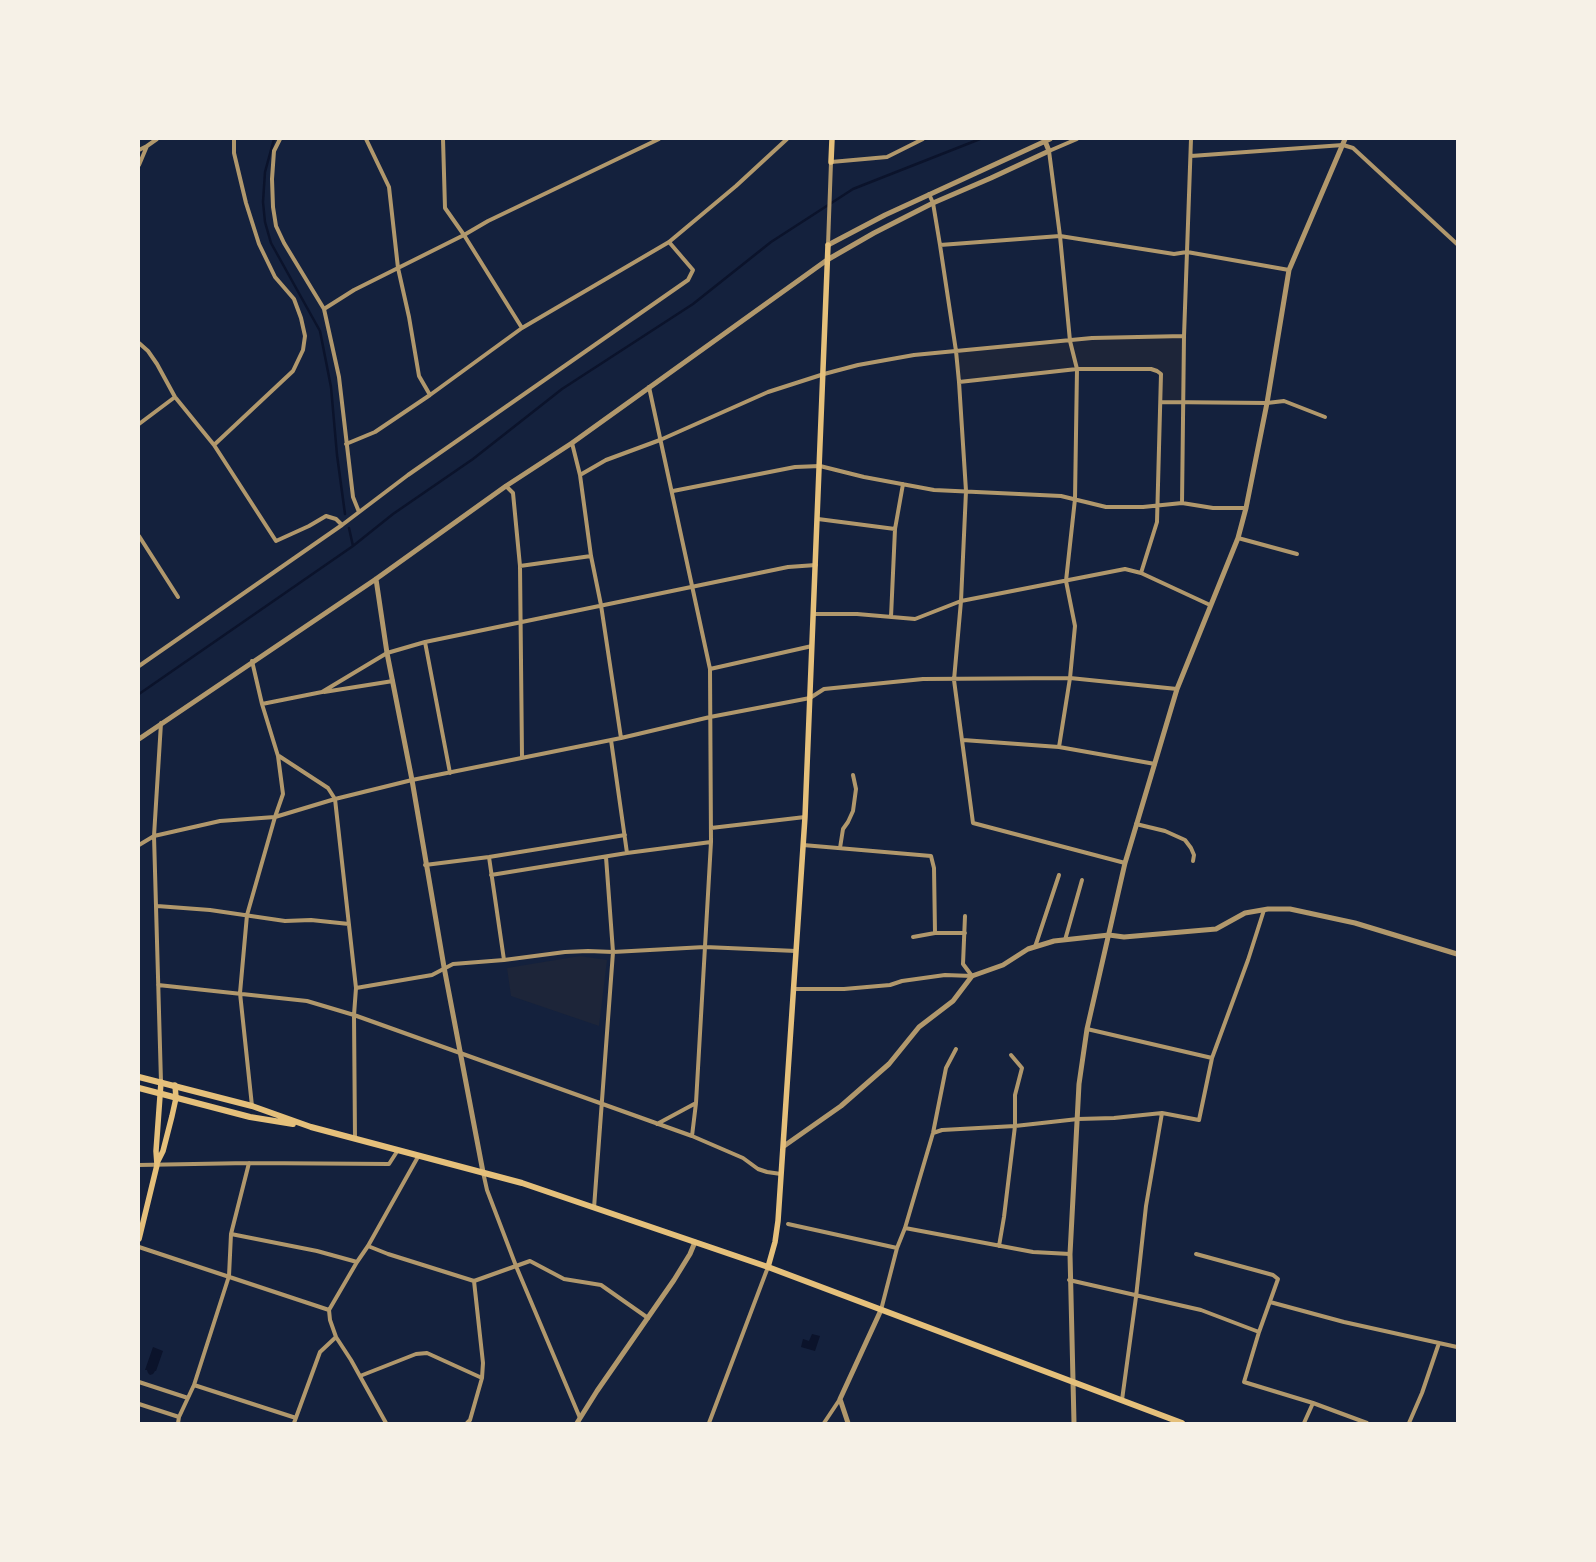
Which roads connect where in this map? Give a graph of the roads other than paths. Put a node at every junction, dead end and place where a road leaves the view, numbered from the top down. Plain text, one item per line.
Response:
1 (157, 139) edge
2 (234, 139) edge
3 (280, 139) edge
4 (366, 139) edge
5 (444, 139) edge
6 (658, 139) edge
7 (787, 139) edge
8 (832, 139) edge
9 (923, 139) edge
10 (1077, 139) edge
11 (1191, 139) edge
12 (1047, 140) edge
13 (1344, 142) edge
14 (147, 146) junction
15 (139, 150) edge
16 (1048, 151) junction
17 (1192, 156) junction
18 (831, 162) junction
19 (139, 165) edge
20 (929, 194) junction
21 (933, 203) junction
22 (464, 235) junction
23 (1060, 236) junction
24 (669, 242) junction
25 (1457, 244) edge
26 (828, 245) junction
27 (940, 245) junction
28 (1187, 252) junction
29 (827, 260) junction
30 (398, 268) junction
31 (1289, 270) junction
32 (324, 309) junction
33 (522, 328) junction
34 (1184, 336) junction
35 (1070, 341) junction
36 (139, 343) edge
37 (956, 352) junction
38 (1077, 369) junction
39 (824, 374) junction
40 (959, 382) junction
41 (649, 387) junction
42 (430, 395) junction
43 (175, 397) junction
44 (1162, 402) junction
45 (1184, 403) junction
46 (1267, 403) junction
47 (1325, 417) dead end
48 (139, 424) edge
49 (660, 440) junction
50 (572, 443) junction
51 (346, 444) junction
52 (214, 445) junction
53 (820, 466) junction
54 (580, 475) junction
55 (903, 484) junction
56 (506, 486) junction
57 (673, 491) junction
58 (966, 491) junction
59 (1075, 499) junction
60 (1182, 503) junction
61 (1158, 505) junction
62 (1246, 508) junction
63 (359, 512) junction
64 (818, 520) junction
65 (342, 525) junction
66 (895, 530) junction
67 (139, 536) edge
68 (1238, 538) junction
69 (1297, 554) dead end
70 (591, 556) junction
71 (816, 565) junction
72 (520, 566) junction
73 (1141, 573) junction
74 (376, 579) junction
75 (1066, 581) junction
76 (692, 586) junction
77 (178, 597) dead end
78 (961, 602) junction
79 (601, 605) junction
80 (1210, 605) junction
81 (814, 614) junction
82 (891, 617) junction
83 (520, 623) junction
84 (425, 642) junction
85 (812, 646) junction
86 (387, 653) junction
87 (252, 661) junction
88 (139, 666) edge
89 (710, 669) junction
90 (1070, 678) junction
91 (954, 680) junction
92 (393, 681) junction
93 (1177, 689) junction
94 (322, 692) junction
95 (810, 698) junction
96 (262, 704) junction
97 (710, 717) junction
98 (161, 723) junction
99 (139, 738) edge
100 (621, 738) junction
101 (612, 740) junction
102 (963, 740) junction
103 (1059, 747) junction
104 (278, 756) junction
105 (522, 757) junction
106 (1154, 764) junction
107 (450, 773) junction
108 (853, 775) dead end
109 (412, 780) junction
110 (335, 799) junction
111 (274, 817) junction
112 (805, 817) junction
113 (1136, 824) junction
114 (710, 828) junction
115 (625, 835) junction
116 (154, 836) junction
117 (711, 842) junction
118 (139, 845) edge
119 (803, 845) junction
120 (840, 848) junction
121 (627, 853) junction
122 (489, 857) junction
123 (606, 857) junction
124 (1194, 861) dead end
125 (1125, 863) junction
126 (425, 864) junction
127 (491, 875) junction
128 (1059, 875) dead end
129 (1082, 880) dead end
130 (157, 906) junction
131 (1264, 910) junction
132 (247, 915) junction
133 (965, 916) dead end
134 (348, 924) junction
135 (935, 933) junction
136 (964, 933) junction
137 (1109, 935) junction
138 (913, 936) dead end
139 (1065, 940) junction
140 (704, 947) junction
141 (1035, 947) junction
142 (613, 952) junction
143 (796, 952) junction
144 (1457, 954) edge
145 (504, 960) junction
146 (444, 967) junction
147 (972, 976) junction
148 (158, 985) junction
149 (356, 988) junction
150 (794, 989) junction
151 (240, 993) junction
152 (354, 1015) junction
153 (1087, 1028) junction
154 (956, 1050) dead end
155 (460, 1053) junction
156 (1011, 1055) dead end
157 (1212, 1058) junction
158 (139, 1077) edge
159 (161, 1082) junction
160 (175, 1085) junction
161 (139, 1088) edge
162 (160, 1095) junction
163 (176, 1098) junction
164 (696, 1103) junction
165 (602, 1105) junction
166 (252, 1106) junction
167 (1162, 1113) junction
168 (1078, 1119) junction
169 (657, 1124) junction
170 (1015, 1126) junction
171 (311, 1127) junction
172 (933, 1133) junction
173 (692, 1136) junction
174 (355, 1139) junction
175 (784, 1146) junction
176 (398, 1150) junction
177 (419, 1155) junction
178 (249, 1162) junction
179 (139, 1165) edge
180 (156, 1165) junction
181 (483, 1172) junction
182 (781, 1174) junction
183 (594, 1208) junction
184 (788, 1224) dead end
185 (905, 1228) junction
186 (232, 1234) junction
187 (139, 1239) edge
188 (694, 1242) junction
189 (368, 1246) junction
190 (998, 1246) junction
191 (139, 1247) edge
192 (897, 1248) junction
193 (1070, 1254) junction
194 (1196, 1254) dead end
195 (357, 1262) junction
196 (516, 1266) junction
197 (768, 1267) junction
198 (229, 1276) junction
199 (1070, 1280) junction
200 (474, 1281) junction
201 (1136, 1297) junction
202 (1270, 1302) junction
203 (329, 1310) junction
204 (881, 1310) junction
205 (648, 1318) junction
206 (1259, 1332) junction
207 (336, 1337) junction
208 (1439, 1343) junction
209 (1457, 1347) edge
210 (360, 1376) junction
211 (482, 1378) junction
212 (1072, 1381) junction
213 (139, 1382) edge
214 (194, 1385) junction
215 (188, 1398) junction
216 (840, 1399) junction
217 (1122, 1400) junction
218 (1313, 1403) junction
219 (139, 1404) edge
220 (179, 1418) junction
221 (295, 1421) edge
222 (578, 1421) edge
223 (469, 1422) edge
224 (178, 1423) edge
225 (386, 1423) edge
226 (476, 1423) edge
227 (709, 1423) edge
228 (824, 1423) edge
229 (848, 1423) edge
230 (1074, 1423) edge
231 (1180, 1423) edge
232 (1304, 1423) edge
233 (1367, 1423) edge
234 (1409, 1423) edge

1 - 14 street
2 - 52 street
3 - 32 street
4 - 30 street
5 - 22 street
6 - 22 street
7 - 24 street
8 - 18 main road
9 - 18 street
10 - 16 street
11 - 17 street
12 - 16 street
12 - 20 street
13 - 17 street
13 - 25 street
13 - 31 street
14 - 15 street
14 - 19 street
16 - 21 street
16 - 23 street
17 - 28 street
18 - 26 street
20 - 21 street
20 - 26 street
21 - 27 street
21 - 29 street
22 - 30 street
22 - 33 street
23 - 27 street
23 - 28 street
23 - 35 street
24 - 33 street
24 - 63 street
26 - 29 main road
27 - 37 street
28 - 31 street
28 - 34 street
29 - 39 main road
29 - 41 street
30 - 32 street
30 - 42 street
31 - 46 street
32 - 51 street
33 - 42 street
34 - 35 street
34 - 45 street
35 - 37 street
35 - 38 street
36 - 43 street
37 - 39 street
37 - 40 street
38 - 40 street
38 - 44 street
38 - 59 street
39 - 49 street
39 - 53 main road
40 - 58 street
41 - 49 street
41 - 50 street
42 - 51 street
43 - 48 street
43 - 52 street
44 - 45 street
44 - 61 street
45 - 46 street
45 - 60 street
46 - 47 street
46 - 62 street
49 - 54 street
49 - 57 street
50 - 54 street
50 - 56 street
51 - 63 street
52 - 65 street
53 - 55 street
53 - 57 street
53 - 64 main road
54 - 70 street
55 - 58 street
55 - 66 street
56 - 72 street
56 - 74 street
57 - 76 street
58 - 59 street
58 - 78 street
59 - 61 street
59 - 75 street
60 - 61 street
60 - 62 street
61 - 73 street
62 - 68 street
63 - 65 street
64 - 66 street
64 - 71 main road
65 - 88 street
66 - 82 street
67 - 77 street
68 - 69 street
68 - 80 street
70 - 72 street
70 - 79 street
71 - 76 street
71 - 81 main road
72 - 83 street
73 - 75 street
73 - 80 street
74 - 86 street
74 - 87 street
75 - 78 street
75 - 90 street
76 - 79 street
76 - 89 street
78 - 82 street
78 - 91 street
79 - 83 street
79 - 100 street
80 - 93 street
81 - 82 street
81 - 85 main road
83 - 84 street
83 - 105 street
84 - 86 street
84 - 107 street
85 - 89 street
85 - 95 main road
86 - 92 street
86 - 94 street
87 - 96 street
87 - 98 street
89 - 97 street
90 - 91 street
90 - 93 street
90 - 103 street
91 - 95 street
91 - 102 street
92 - 94 street
92 - 109 street
93 - 106 street
94 - 96 street
95 - 97 street
95 - 112 main road
96 - 104 street
97 - 100 street
97 - 114 street
98 - 99 street
98 - 116 street
100 - 101 street
101 - 105 street
101 - 115 street
102 - 103 street
102 - 125 street
103 - 106 street
104 - 110 street
104 - 111 street
105 - 107 street
106 - 113 street
107 - 109 street
108 - 120 street
109 - 110 street
109 - 126 street
110 - 111 street
110 - 134 street
111 - 116 street
111 - 132 street
112 - 114 street
112 - 119 main road
113 - 124 street
113 - 125 street
114 - 117 street
115 - 121 street
115 - 122 street
116 - 118 street
116 - 130 street
117 - 121 street
117 - 140 street
119 - 120 street
119 - 143 main road
120 - 135 street
121 - 123 street
122 - 126 street
122 - 127 street
123 - 127 street
123 - 142 street
125 - 137 street
126 - 146 street
127 - 145 street
128 - 141 street
129 - 139 street
130 - 132 street
130 - 148 street
131 - 137 street
131 - 144 street
131 - 157 street
132 - 134 street
132 - 151 street
133 - 136 street
134 - 149 street
135 - 136 street
135 - 138 street
136 - 147 street
137 - 139 street
137 - 153 street
139 - 141 street
140 - 142 street
140 - 143 street
140 - 164 street
141 - 147 street
142 - 145 street
142 - 165 street
143 - 150 main road
145 - 146 street
146 - 149 street
146 - 155 street
147 - 150 street
147 - 175 street
148 - 151 street
148 - 159 street
149 - 152 street
150 - 175 main road
151 - 152 street
151 - 166 street
152 - 155 street
152 - 174 street
153 - 157 street
153 - 168 street
154 - 172 street
155 - 165 street
155 - 181 street
156 - 170 street
157 - 167 street
158 - 159 main road
159 - 160 main road
159 - 162 main road
160 - 163 main road
160 - 166 main road
161 - 162 main road
162 - 163 main road
162 - 180 main road
163 - 171 main road
163 - 180 main road
164 - 169 street
164 - 173 street
165 - 169 street
165 - 183 street
166 - 171 main road
167 - 168 street
167 - 201 street
168 - 170 street
168 - 193 street
169 - 173 street
170 - 172 street
170 - 190 street
171 - 174 main road
172 - 185 street
173 - 182 street
174 - 176 main road
175 - 182 main road
176 - 177 main road
176 - 178 street
177 - 181 main road
177 - 189 street
178 - 180 street
178 - 186 street
179 - 180 street
180 - 187 main road
181 - 183 main road
181 - 196 street
182 - 197 main road
183 - 188 main road
184 - 192 street
185 - 190 street
185 - 192 street
186 - 195 street
186 - 198 street
188 - 197 main road
188 - 205 street
189 - 195 street
189 - 200 street
190 - 193 street
191 - 198 street
192 - 204 street
193 - 199 street
194 - 202 street
195 - 203 street
196 - 200 street
196 - 205 street
196 - 222 street
197 - 204 main road
197 - 227 street
198 - 203 street
198 - 214 street
199 - 201 street
199 - 212 street
200 - 211 street
201 - 206 street
201 - 217 street
202 - 206 street
202 - 208 street
203 - 207 street
204 - 212 main road
204 - 216 street
205 - 222 street
206 - 218 street
207 - 210 street
207 - 221 street
208 - 209 street
208 - 234 street
210 - 211 street
210 - 225 street
211 - 223 street
212 - 217 main road
212 - 230 street
213 - 215 street
214 - 215 street
214 - 221 street
215 - 220 street
216 - 228 street
216 - 229 street
217 - 231 main road
218 - 232 street
218 - 233 street
219 - 220 street
220 - 224 street
223 - 226 street

